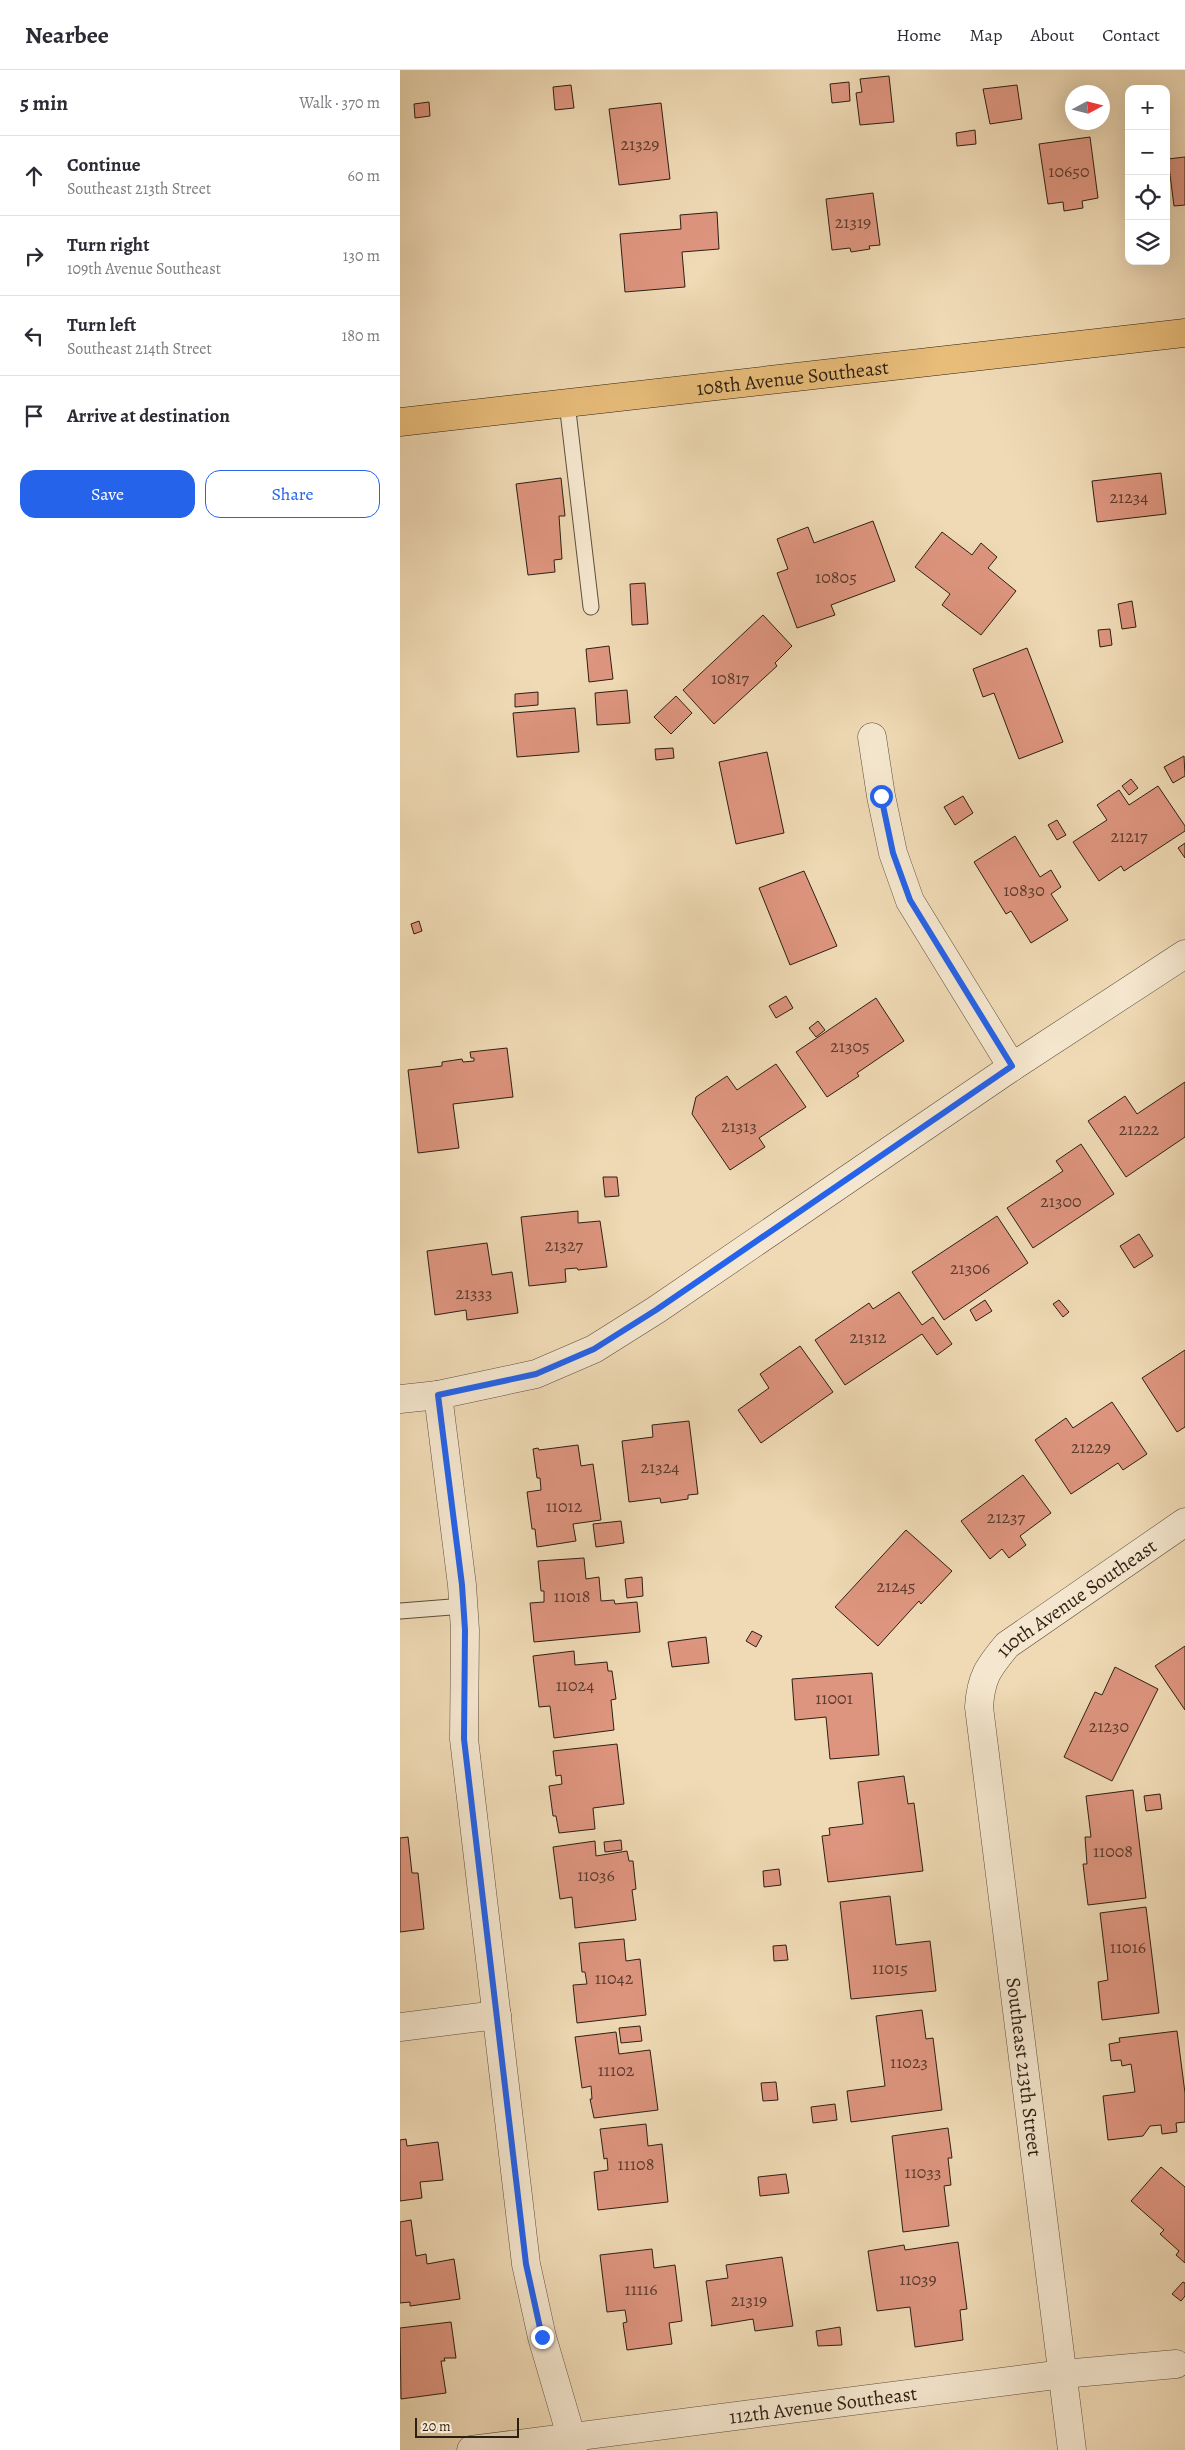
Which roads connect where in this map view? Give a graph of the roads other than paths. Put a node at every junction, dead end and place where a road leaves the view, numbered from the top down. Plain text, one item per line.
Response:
1 (1185, 333) edge
2 (567, 404) junction
3 (400, 422) edge
4 (591, 607) dead end
5 (872, 737) dead end
6 (1185, 954) edge
7 (1012, 1066) junction
8 (438, 1395) junction
9 (400, 1399) edge
10 (1185, 1522) edge
11 (464, 1606) junction
12 (400, 1611) edge
13 (980, 1684) joint
14 (497, 2015) junction
15 (400, 2027) edge
16 (1176, 2364) dead end
17 (1063, 2374) junction
18 (572, 2443) edge
19 (471, 2450) edge
20 (1072, 2450) edge

1 - 2 main road, 108th Avenue Southeast
2 - 3 main road, 108th Avenue Southeast
2 - 4 lane
5 - 7 street
6 - 7 street
7 - 8 street
8 - 9 street
8 - 11 street
10 - 13 street, 110th Avenue Southeast
11 - 12 lane
11 - 14 street
13 - 17 street, Southeast 213th Street
14 - 15 street
14 - 18 street
16 - 17 street, 112th Avenue Southeast
17 - 18 street, 112th Avenue Southeast
17 - 20 street, Southeast 213th Street
18 - 19 street, 112th Avenue Southeast

